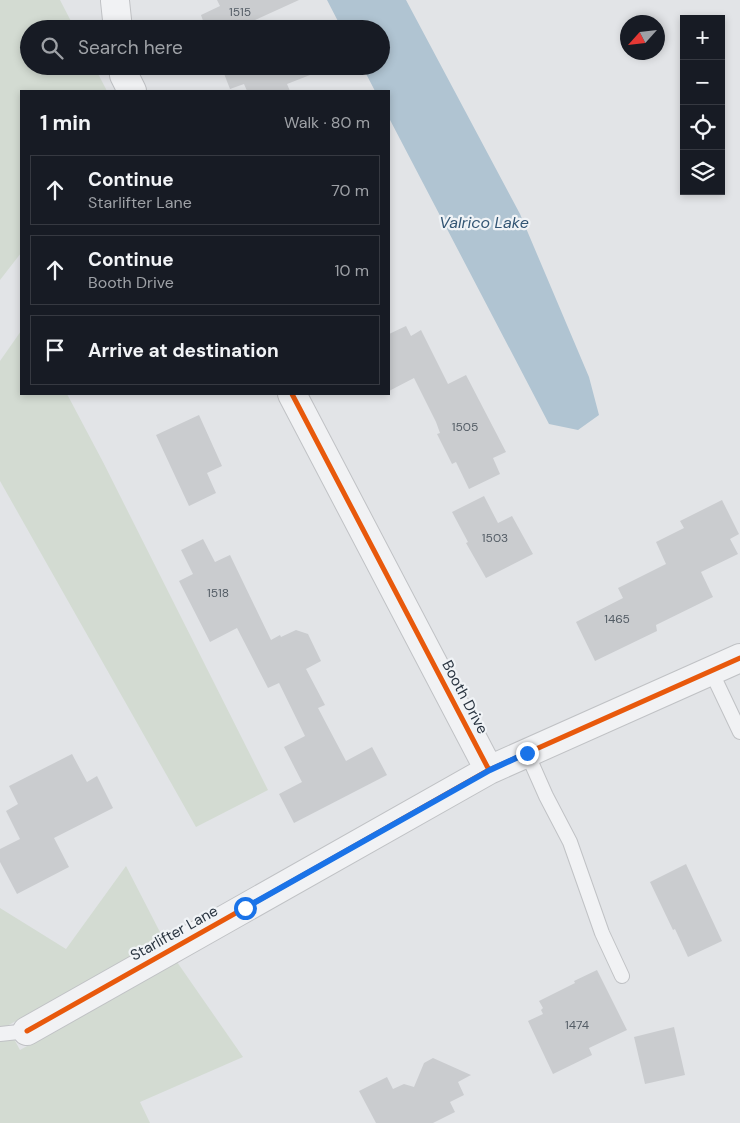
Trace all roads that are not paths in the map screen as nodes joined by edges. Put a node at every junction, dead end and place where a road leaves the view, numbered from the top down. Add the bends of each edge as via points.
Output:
1 (115, 1) edge
2 (117, 20) edge
3 (124, 75) edge
4 (132, 90) edge
5 (293, 395) edge
6 (740, 658) edge
7 (711, 671) junction
8 (740, 732) edge
9 (527, 753) junction
10 (490, 770) junction
11 (622, 976) dead end
12 (27, 1031) joint
13 (0, 1034) edge

1 - 2 street
3 - 4 street
5 - 10 street, Booth Drive
6 - 7 street
7 - 8 lane
7 - 9 street
9 - 10 street
9 - 11 lane via 570,842 602,934
10 - 12 street, Starlifter Lane
12 - 13 lane

